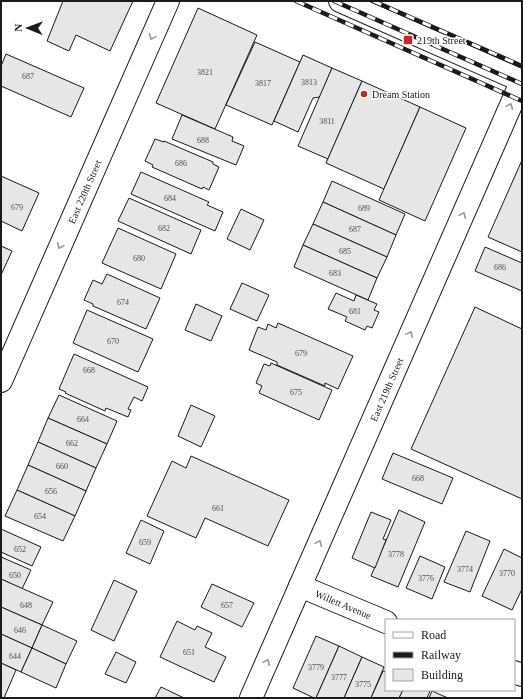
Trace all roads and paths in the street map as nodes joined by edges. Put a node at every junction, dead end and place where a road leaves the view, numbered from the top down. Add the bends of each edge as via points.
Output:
1 (168, 1) edge
2 (340, 1) edge
3 (522, 80) edge
4 (1, 381) edge
5 (300, 586) junction
6 (385, 622) edge
7 (251, 698) edge

1 -> 4 street, East 220th Street
2 - 3 street
5 -> 3 street, East 219th Street
5 - 6 street, Willett Avenue
7 -> 5 street, East 219th Street

